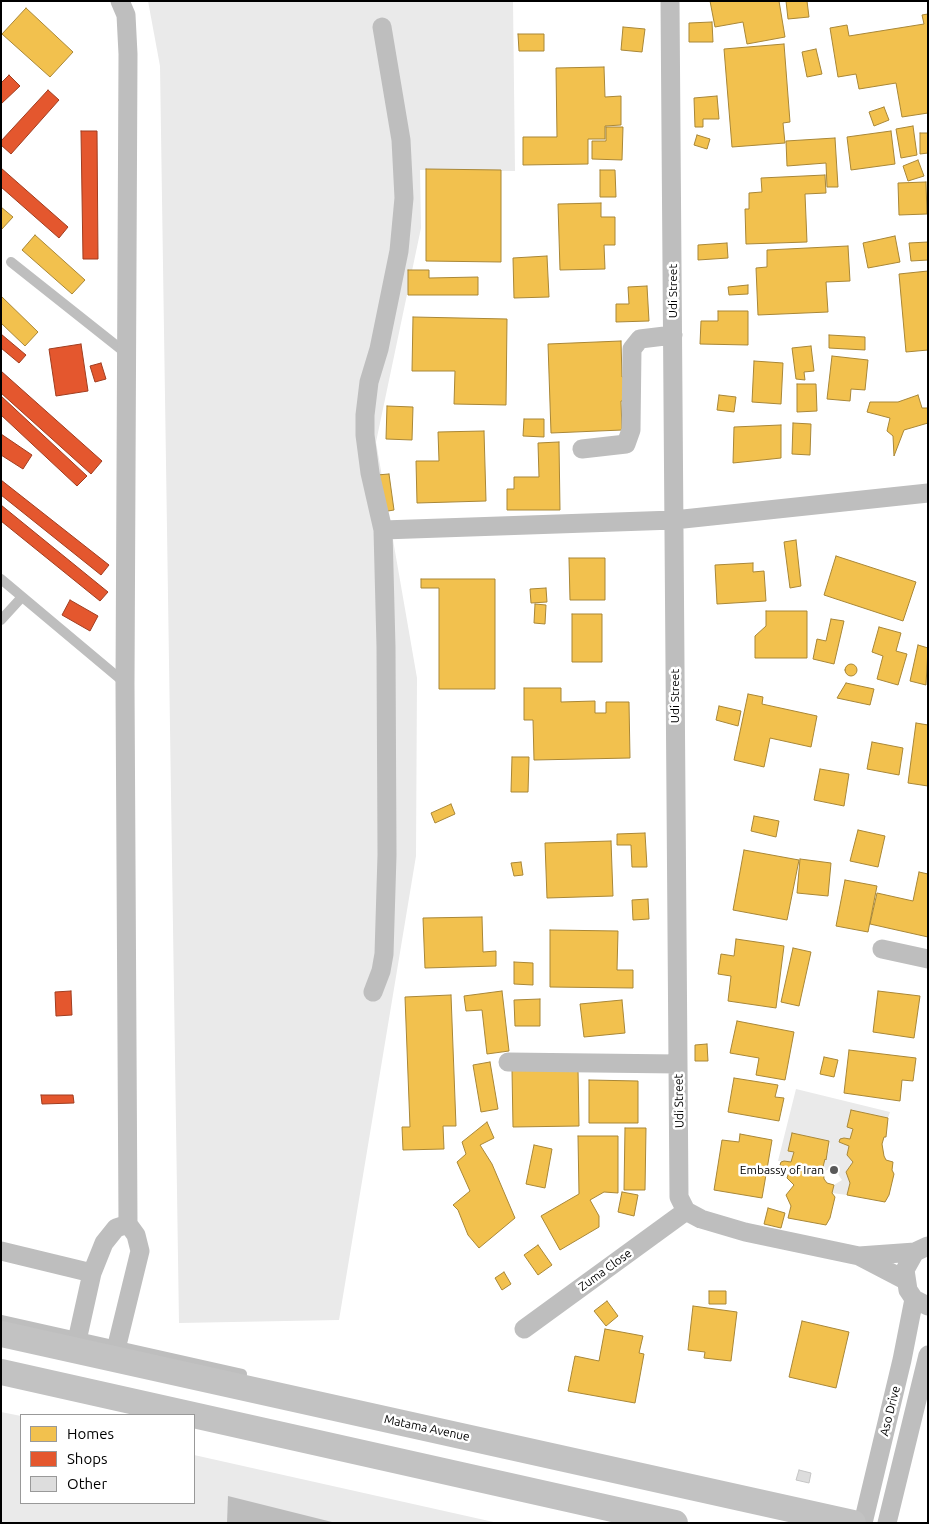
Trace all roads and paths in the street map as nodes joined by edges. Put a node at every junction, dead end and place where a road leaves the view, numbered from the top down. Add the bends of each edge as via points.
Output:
1 (120, 1) edge
2 (670, 1) edge
3 (382, 27) dead end
4 (12, 262) dead end
5 (673, 335) junction
6 (127, 354) junction
7 (582, 449) dead end
8 (928, 493) edge
9 (674, 520) junction
10 (383, 530) junction
11 (1, 579) edge
12 (22, 597) junction
13 (1, 620) edge
14 (125, 683) junction
15 (882, 949) dead end
16 (928, 959) edge
17 (373, 992) dead end
18 (508, 1062) dead end
19 (678, 1064) junction
20 (686, 1211) junction
21 (128, 1224) junction
22 (924, 1246) edge
23 (1, 1251) edge
24 (858, 1256) junction
25 (92, 1273) junction
26 (905, 1280) junction
27 (921, 1302) edge
28 (1, 1320) edge
29 (524, 1329) dead end
30 (1, 1334) edge
31 (78, 1336) junction
32 (117, 1345) junction
33 (928, 1355) edge
34 (1, 1372) edge
35 (253, 1377) dead end
36 (357, 1402) dead end
37 (189, 1414) edge
38 (195, 1415) edge
39 (779, 1506) junction
40 (676, 1523) edge
41 (854, 1523) edge
42 (863, 1523) edge
43 (887, 1523) edge

1 - 6 street via 126,15 128,54
2 - 5 street, Udi Street
3 - 10 street via 401,140 404,198 399,251 364,415 370,473
4 - 6 lane
5 - 7 street via 640,339 632,349 631,430 626,444
5 - 9 street, Udi Street
6 - 14 street
8 - 9 street
9 - 10 street
9 - 19 street, Udi Street
10 - 17 street via 387,855 384,954
11 - 12 lane
12 - 13 lane
12 - 14 lane
14 - 21 street
15 - 16 street
18 - 19 street
19 - 20 street, Udi Street via 679,1197
20 - 24 street via 701,1219 745,1232
20 - 29 street, Zuma Close
21 - 25 street via 116,1228 104,1243
21 - 32 street via 136,1235 140,1251
22 - 24 street
22 - 26 street via 905,1270
23 - 25 street
24 - 26 street
25 - 31 street
26 - 27 street
27 - 42 street, Aso Drive via 911,1323
28 - 31 lane
30 - 39 main road, Matama Avenue
31 - 32 lane
32 - 35 lane
33 - 43 street, Aso Drive
34 - 37 main road
36 - 39 lane via 767,1495
38 - 40 main road
39 - 41 main road, Matama Avenue

